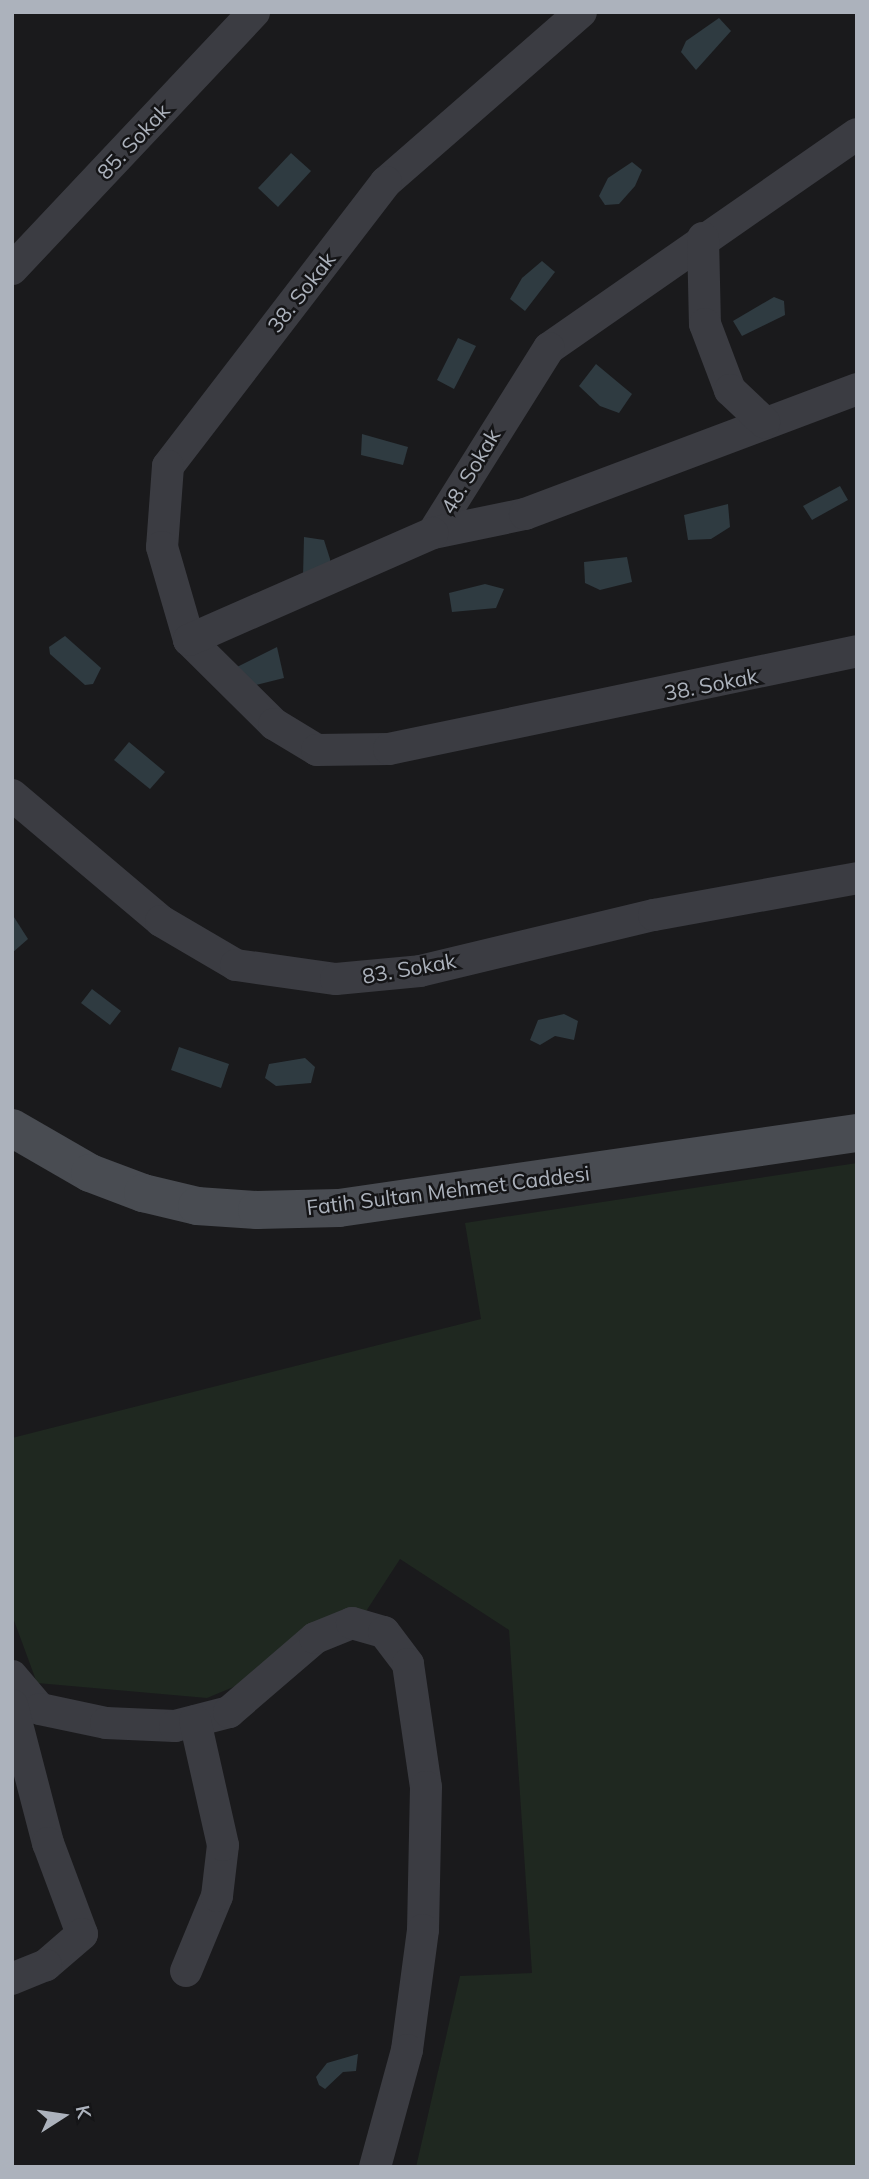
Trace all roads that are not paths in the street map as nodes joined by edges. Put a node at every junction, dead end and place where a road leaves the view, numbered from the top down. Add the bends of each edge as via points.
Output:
1 (254, 12) edge
2 (581, 12) edge
3 (857, 134) edge
4 (703, 238) junction
5 (12, 270) edge
6 (857, 389) edge
7 (764, 422) junction
8 (433, 533) junction
9 (189, 640) junction
10 (857, 651) edge
11 (12, 795) edge
12 (857, 878) edge
13 (12, 1128) edge
14 (857, 1133) edge
15 (12, 1676) edge
16 (12, 1705) edge
17 (195, 1721) junction
18 (186, 1970) dead end
19 (12, 1979) edge
20 (375, 2167) edge

1 - 5 street, 85. Sokak
2 - 9 street, 38. Sokak via 386,182 167,466 162,547
3 - 4 street, 48. Sokak
4 - 7 street via 705,324 730,390
4 - 8 street, 48. Sokak via 549,348
6 - 7 street, 48. Sokak
7 - 8 street, 48. Sokak via 525,514
8 - 9 street
9 - 10 street, 38. Sokak via 274,724 317,750 389,749
11 - 12 street, 83. Sokak via 160,921 236,965 336,979 420,971 654,915
13 - 14 main road, Fatih Sultan Mehmet Caddesi via 90,1173 143,1193 197,1206 257,1210 339,1208
15 - 17 street via 40,1709 106,1723
16 - 19 street via 48,1843 82,1934 46,1965
17 - 18 street via 223,1845 217,1896
17 - 20 street via 229,1712 315,1638 352,1623 384,1632 408,1664 426,1787 424,1930 407,2050

